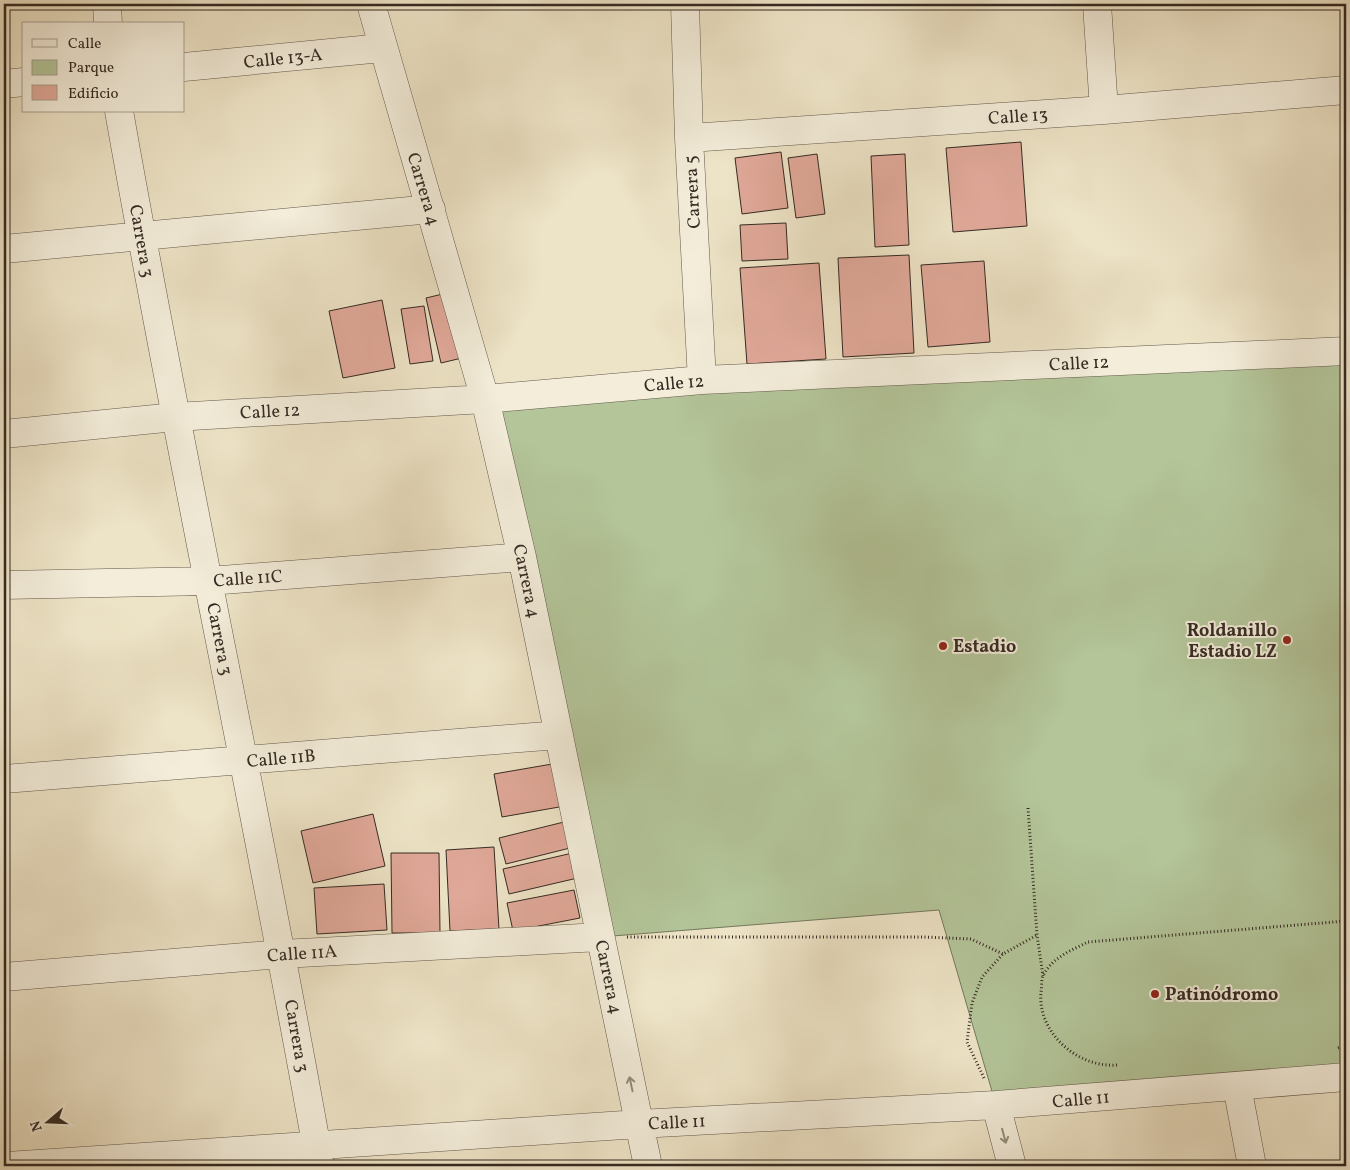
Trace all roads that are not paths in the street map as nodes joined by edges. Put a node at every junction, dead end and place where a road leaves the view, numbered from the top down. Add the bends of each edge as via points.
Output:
1 (107, 4) edge
2 (371, 4) edge
3 (685, 4) edge
4 (1097, 4) edge
5 (108, 22) edge
6 (382, 48) junction
7 (185, 67) edge
8 (22, 82) edge
9 (4, 84) edge
10 (1346, 90) edge
11 (1104, 110) junction
12 (119, 112) edge
13 (689, 138) junction
14 (431, 209) junction
15 (141, 236) junction
16 (4, 249) edge
17 (1346, 351) edge
18 (702, 380) junction
19 (485, 400) junction
20 (175, 417) junction
21 (4, 434) edge
22 (522, 557) junction
23 (209, 582) junction
24 (4, 586) edge
25 (559, 735) junction
26 (244, 761) junction
27 (4, 779) edge
28 (600, 936) junction
29 (282, 954) junction
30 (4, 977) edge
31 (1346, 1077) edge
32 (1238, 1086) junction
33 (996, 1106) junction
34 (639, 1124) junction
35 (318, 1156) edge
36 (7, 1166) edge
37 (648, 1166) edge
38 (1012, 1166) edge
39 (1252, 1166) edge

1 - 5 street
2 - 6 street, Carrera 4
3 - 13 street, Carrera 5
4 - 11 street
6 - 7 street, Calle 13-A
6 - 14 street, Carrera 4
8 - 9 street
10 - 11 street, Calle 13
11 - 13 street, Calle 13
12 - 15 street, Carrera 3
13 - 18 street, Carrera 5
14 - 15 street
14 - 19 street, Carrera 4
15 - 16 street
15 - 20 street, Carrera 3
17 - 18 street, Calle 12
18 - 19 street, Calle 12
19 - 20 street, Calle 12
19 - 22 street, Carrera 4
20 - 21 street, Calle 12
20 - 23 street, Carrera 3
22 - 23 street, Calle 11C
22 - 25 street, Carrera 4
23 - 24 street, Calle 11C
23 - 26 street, Carrera 3
25 - 26 street, Calle 11B
25 - 28 street, Carrera 4
26 - 27 street, Calle 11B
26 - 29 street, Carrera 3
28 - 29 street, Calle 11A
34 -> 28 street, Carrera 4
29 - 30 street, Calle 11A
29 - 35 street, Carrera 3
31 - 32 street, Calle 11
32 - 33 street, Calle 11
32 - 39 street
33 - 34 street, Calle 11
33 -> 38 street
34 - 35 street, Calle 11
34 - 37 street, Carrera 4
35 - 36 street, Calle 11

